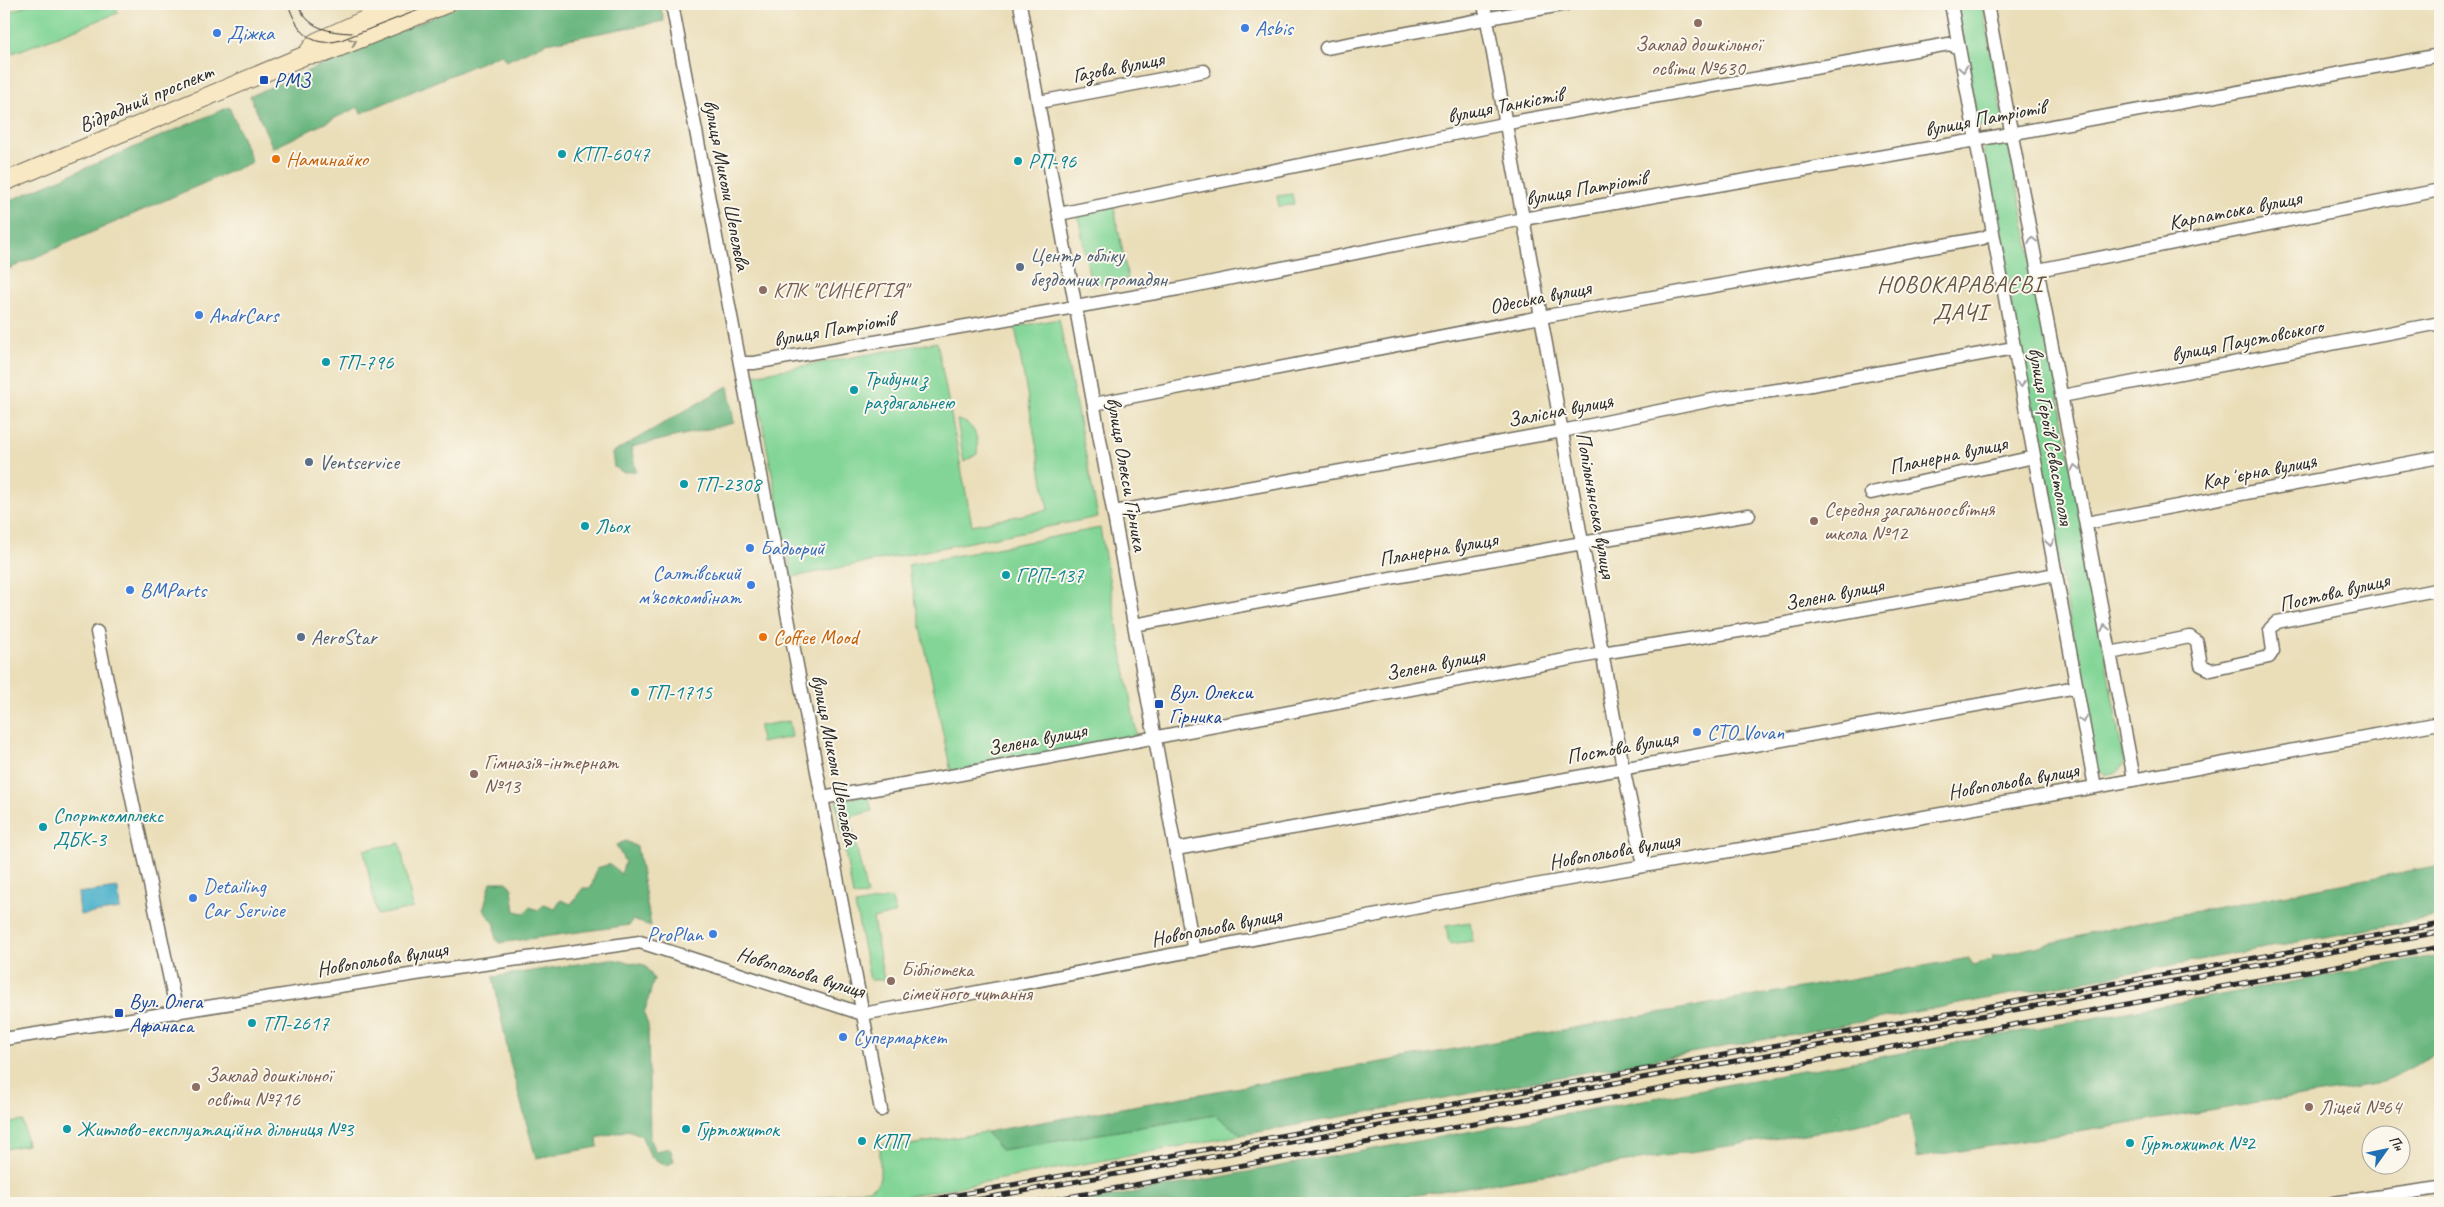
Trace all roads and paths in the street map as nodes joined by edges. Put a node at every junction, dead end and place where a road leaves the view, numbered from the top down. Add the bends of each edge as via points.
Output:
1 (400, 4) edge
2 (446, 4) edge
3 (672, 4) edge
4 (1020, 4) edge
5 (1484, 4) edge
6 (1566, 4) edge
7 (1950, 4) edge
8 (1987, 4) edge
9 (1487, 18) junction
10 (1326, 48) dead end
11 (1959, 48) junction
12 (306, 54) junction
13 (2440, 55) edge
14 (1204, 71) dead end
15 (1038, 102) junction
16 (1508, 123) junction
17 (2012, 133) junction
18 (1976, 140) junction
19 (4, 182) edge
20 (2440, 190) edge
21 (1059, 214) junction
22 (1523, 219) junction
23 (1993, 233) junction
24 (2038, 270) junction
25 (1076, 308) junction
26 (1541, 317) junction
27 (2440, 324) edge
28 (2014, 348) junction
29 (740, 363) junction
30 (2062, 396) junction
31 (1094, 404) junction
32 (1562, 431) junction
33 (2034, 457) junction
34 (2440, 457) edge
35 (1871, 493) dead end
36 (1114, 512) junction
37 (1749, 515) dead end
38 (2086, 523) junction
39 (1582, 543) junction
40 (2056, 574) junction
41 (2440, 589) edge
42 (1134, 625) junction
43 (96, 632) dead end
44 (1602, 653) junction
45 (2110, 653) junction
46 (2076, 687) junction
47 (2440, 723) edge
48 (1155, 737) junction
49 (1623, 767) junction
50 (2134, 779) junction
51 (2095, 787) junction
52 (822, 798) junction
53 (1176, 849) junction
54 (1644, 865) junction
55 (1194, 951) junction
56 (177, 1012) junction
57 (863, 1014) junction
58 (4, 1039) edge
59 (881, 1110) dead end
60 (2440, 1188) edge
61 (2390, 1199) edge
62 (2333, 1203) edge

1 - 12 main road, Відрадний проспект via 316,42
12 -> 2 main road, Відрадний проспект via 325,53
3 - 29 street, вулиця Миколи Шепелєва
4 - 15 street, вулиця Олекси Гірника
5 - 9 street, Попільнянська вулиця
6 - 9 street
7 - 11 street, вулиця Героїв Севастополя
8 - 17 street, вулиця Героїв Севастополя
9 - 10 street
9 - 16 street, Попільнянська вулиця
11 - 16 street, вулиця Танкістів via 1949,44
11 -> 18 street, вулиця Героїв Севастополя
12 - 19 main road, Відрадний проспект
13 - 17 street, вулиця Патріотів
14 - 15 street, Газова вулиця
15 - 21 street, вулиця Олекси Гірника
16 - 21 street, вулиця Танкістів
16 - 22 street, Попільнянська вулиця
17 - 18 street, вулиця Патріотів
24 -> 17 street, вулиця Героїв Севастополя
18 - 22 street, вулиця Патріотів
18 - 23 street, вулиця Героїв Севастополя
20 - 24 street, Карпатська вулиця
21 - 25 street, вулиця Олекси Гірника
22 - 25 street, вулиця Патріотів
22 - 26 street, Попільнянська вулиця
23 - 26 street, Одеська вулиця via 1983,238
23 - 28 street, вулиця Героїв Севастополя
24 - 30 street, вулиця Героїв Севастополя
25 - 29 street, вулиця Патріотів
25 - 31 street, вулиця Олекси Гірника
26 - 31 street, Одеська вулиця
26 - 32 street, Попільнянська вулиця
27 - 30 street, вулиця Паустовського
28 - 32 street, Залісна вулиця via 1800,387 1726,397
28 -> 33 street, вулиця Героїв Севастополя
29 - 52 street, вулиця Миколи Шепелєва
38 -> 30 street, вулиця Героїв Севастополя
31 - 36 street, вулиця Олекси Гірника
32 - 36 street, Залісна вулиця
32 - 39 street, Попільнянська вулиця
33 - 35 street, Планерна вулиця
33 -> 40 street, вулиця Героїв Севастополя
34 - 38 street, Карʼєрна вулиця
36 - 42 street, вулиця Олекси Гірника
37 - 39 street, Планерна вулиця
45 -> 38 street, вулиця Героїв Севастополя
39 - 42 street, Планерна вулиця
39 - 44 street, Попільнянська вулиця
40 - 44 street, Зелена вулиця via 1779,625
40 - 46 street, вулиця Героїв Севастополя
41 - 45 street, Постова вулиця via 2277,622 2270,629 2273,651 2269,658 2211,670 2201,665 2197,642 2190,637
42 - 48 street, вулиця Олекси Гірника
43 - 56 street
44 - 48 street, Зелена вулиця
44 - 49 street, Попільнянська вулиця
45 - 50 street, вулиця Героїв Севастополя
46 - 49 street, Постова вулиця
46 -> 51 street, вулиця Героїв Севастополя
47 - 50 street, Новопольова вулиця
48 - 52 street, Зелена вулиця
48 - 53 street, вулиця Олекси Гірника
49 - 53 street, Постова вулиця
49 - 54 street, Попільнянська вулиця
50 - 51 street, Новопольова вулиця
51 - 54 street, Новопольова вулиця
52 - 57 street, вулиця Миколи Шепелєва
53 - 55 street, вулиця Олекси Гірника
54 - 55 street, Новопольова вулиця
55 - 57 street, Новопольова вулиця
56 - 57 street, Новопольова вулиця via 640,942
56 - 58 street, Новопольова вулиця
57 - 59 street, вулиця Миколи Шепелєва
60 - 61 street
61 - 62 street

